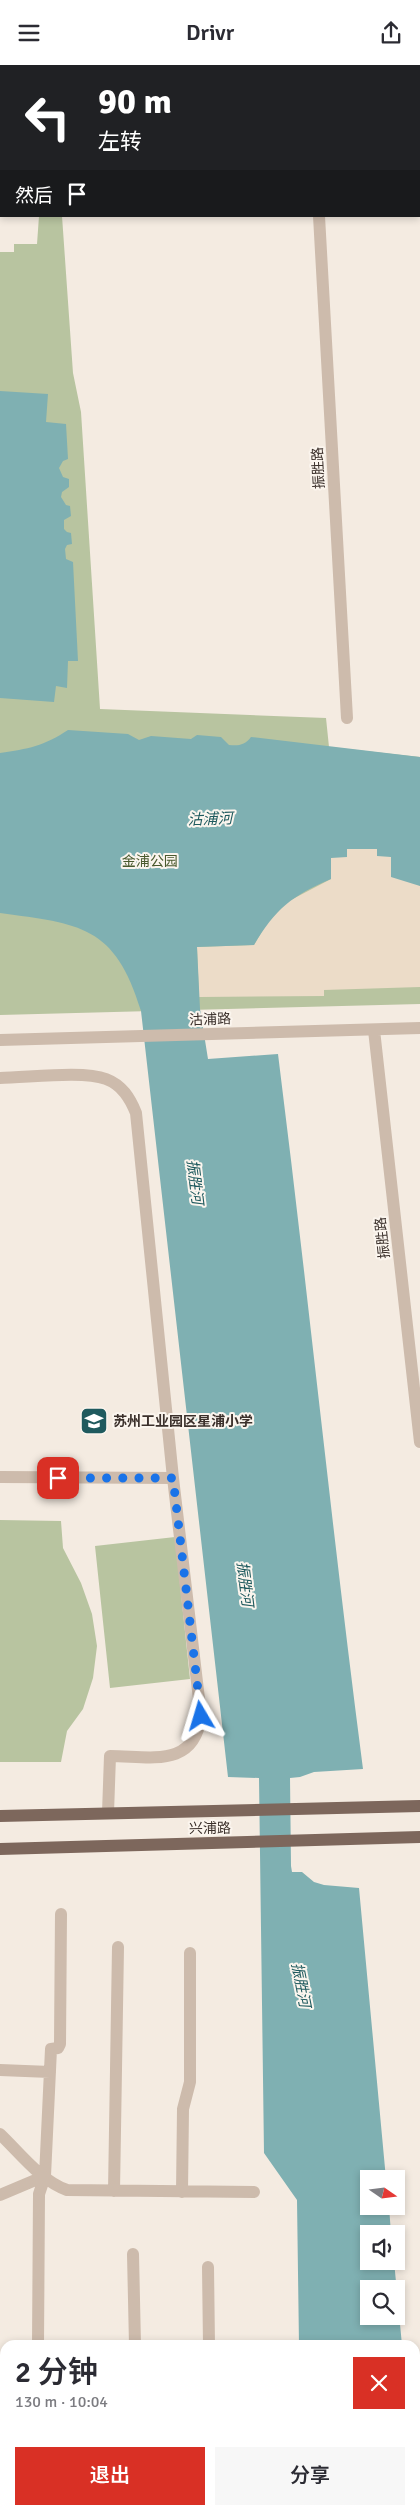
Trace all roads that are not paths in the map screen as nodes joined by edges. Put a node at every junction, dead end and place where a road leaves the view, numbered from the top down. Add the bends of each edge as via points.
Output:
1 (319, 217) edge
2 (347, 717) dead end
3 (420, 1028) edge
4 (374, 1030) junction
5 (0, 1040) edge
6 (0, 1078) edge
7 (420, 1442) edge
8 (0, 1477) edge
9 (173, 1478) junction
10 (420, 1806) edge
11 (108, 1813) junction
12 (0, 1816) edge
13 (420, 1837) edge
14 (0, 1849) edge
15 (62, 1914) dead end
16 (118, 1947) dead end
17 (190, 1953) dead end
18 (0, 2070) edge
19 (50, 2072) junction
20 (0, 2134) edge
21 (44, 2176) junction
22 (114, 2191) junction
23 (182, 2192) junction
24 (254, 2192) dead end
25 (0, 2195) edge
26 (133, 2254) dead end
27 (208, 2267) dead end
28 (38, 2340) edge
29 (135, 2340) edge
30 (209, 2340) edge

1 - 2 street, 振胜路
3 - 4 street, 沽浦路
4 - 5 street, 沽浦路
4 - 7 street, 振胜路
6 - 9 street via 89,1076 106,1079 130,1097 136,1113
8 - 9 street
9 - 11 street via 201,1716 199,1733 189,1747 177,1754 110,1756
10 - 11 main road, 兴浦路
11 - 12 main road, 兴浦路
13 - 14 main road, 兴浦路
15 - 19 street via 60,2044 58,2048 51,2049
16 - 22 street
17 - 23 street via 190,2083 183,2109
18 - 19 street
19 - 21 street
20 - 21 street
21 - 22 street via 67,2190
21 - 25 street
21 - 28 street via 39,2194
22 - 23 street
23 - 24 street
26 - 29 street
27 - 30 street

